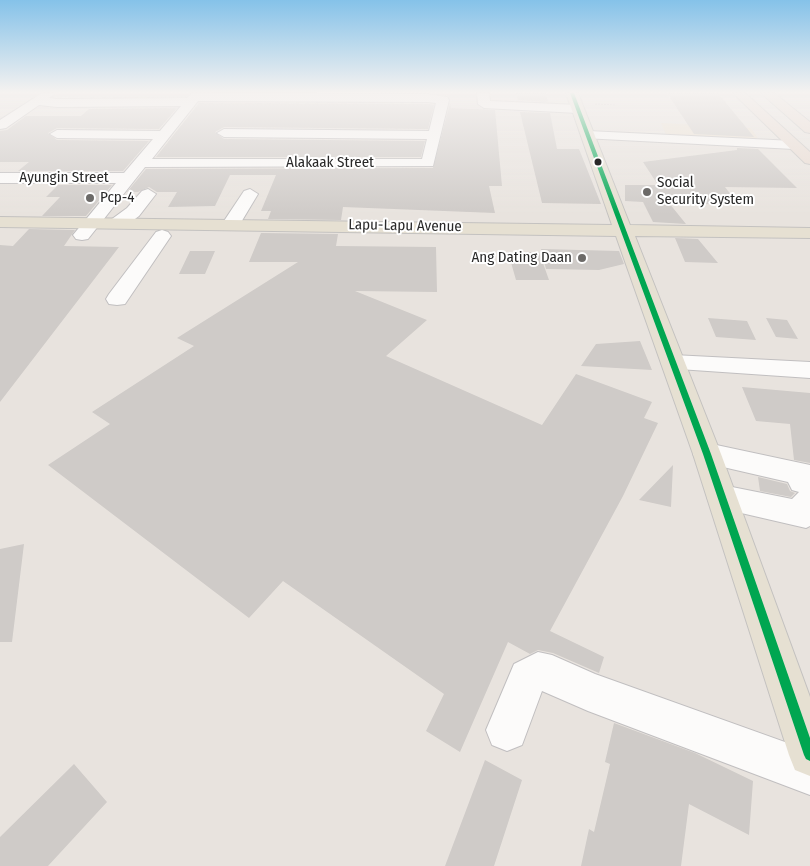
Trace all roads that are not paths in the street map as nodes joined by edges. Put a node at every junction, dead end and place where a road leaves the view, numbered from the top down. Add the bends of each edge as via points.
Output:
1 (251, 133) edge
2 (299, 133) edge
3 (327, 133) edge
4 (782, 133) edge
5 (57, 134) dead end
6 (164, 135) joint
7 (435, 135) joint
8 (588, 135) joint
9 (794, 145) junction
10 (810, 160) edge
11 (235, 162) junction
12 (142, 163) junction
13 (290, 163) junction
14 (0, 178) edge
15 (129, 178) junction
16 (148, 194) dead end
17 (250, 194) dead end
18 (0, 222) edge
19 (118, 223) junction
20 (231, 224) junction
21 (87, 229) junction
22 (810, 233) edge
23 (626, 234) junction
24 (0, 235) edge
25 (162, 236) junction
26 (810, 242) edge
27 (117, 299) dead end
28 (673, 362) junction
29 (810, 370) edge
30 (707, 454) junction
31 (722, 497) junction
32 (508, 730) dead end
33 (810, 755) edge
34 (810, 773) edge

1 - 11 street
2 - 13 street
3 - 7 street
4 - 9 highway
5 - 6 street
6 - 12 street
7 - 13 street, Alakaak Street via 428,163
8 - 9 street
8 - 23 main road
9 - 10 highway
11 - 12 street, Alakaak Street
11 - 13 street, Alakaak Street
12 - 15 street
14 - 15 street, Ayungin Street
15 - 21 street
16 - 19 street via 133,212
17 - 20 street
18 - 21 main road, Lapu-Lapu Avenue
19 - 20 main road, Lapu-Lapu Avenue
19 - 21 main road, Lapu-Lapu Avenue
20 - 23 main road, Lapu-Lapu Avenue
21 - 24 main road, Lapu-Lapu Avenue
21 - 25 main road, Lapu-Lapu Avenue
22 - 23 main road, Lapu-Lapu Avenue
23 - 25 main road, Lapu-Lapu Avenue
23 - 26 main road, Lapu-Lapu Avenue
23 - 28 main road
25 - 27 street
28 - 29 street
28 - 30 main road
30 - 31 main road
30 - 31 street via 800,473 808,513
31 - 33 main road
32 - 34 street via 528,678 538,671

